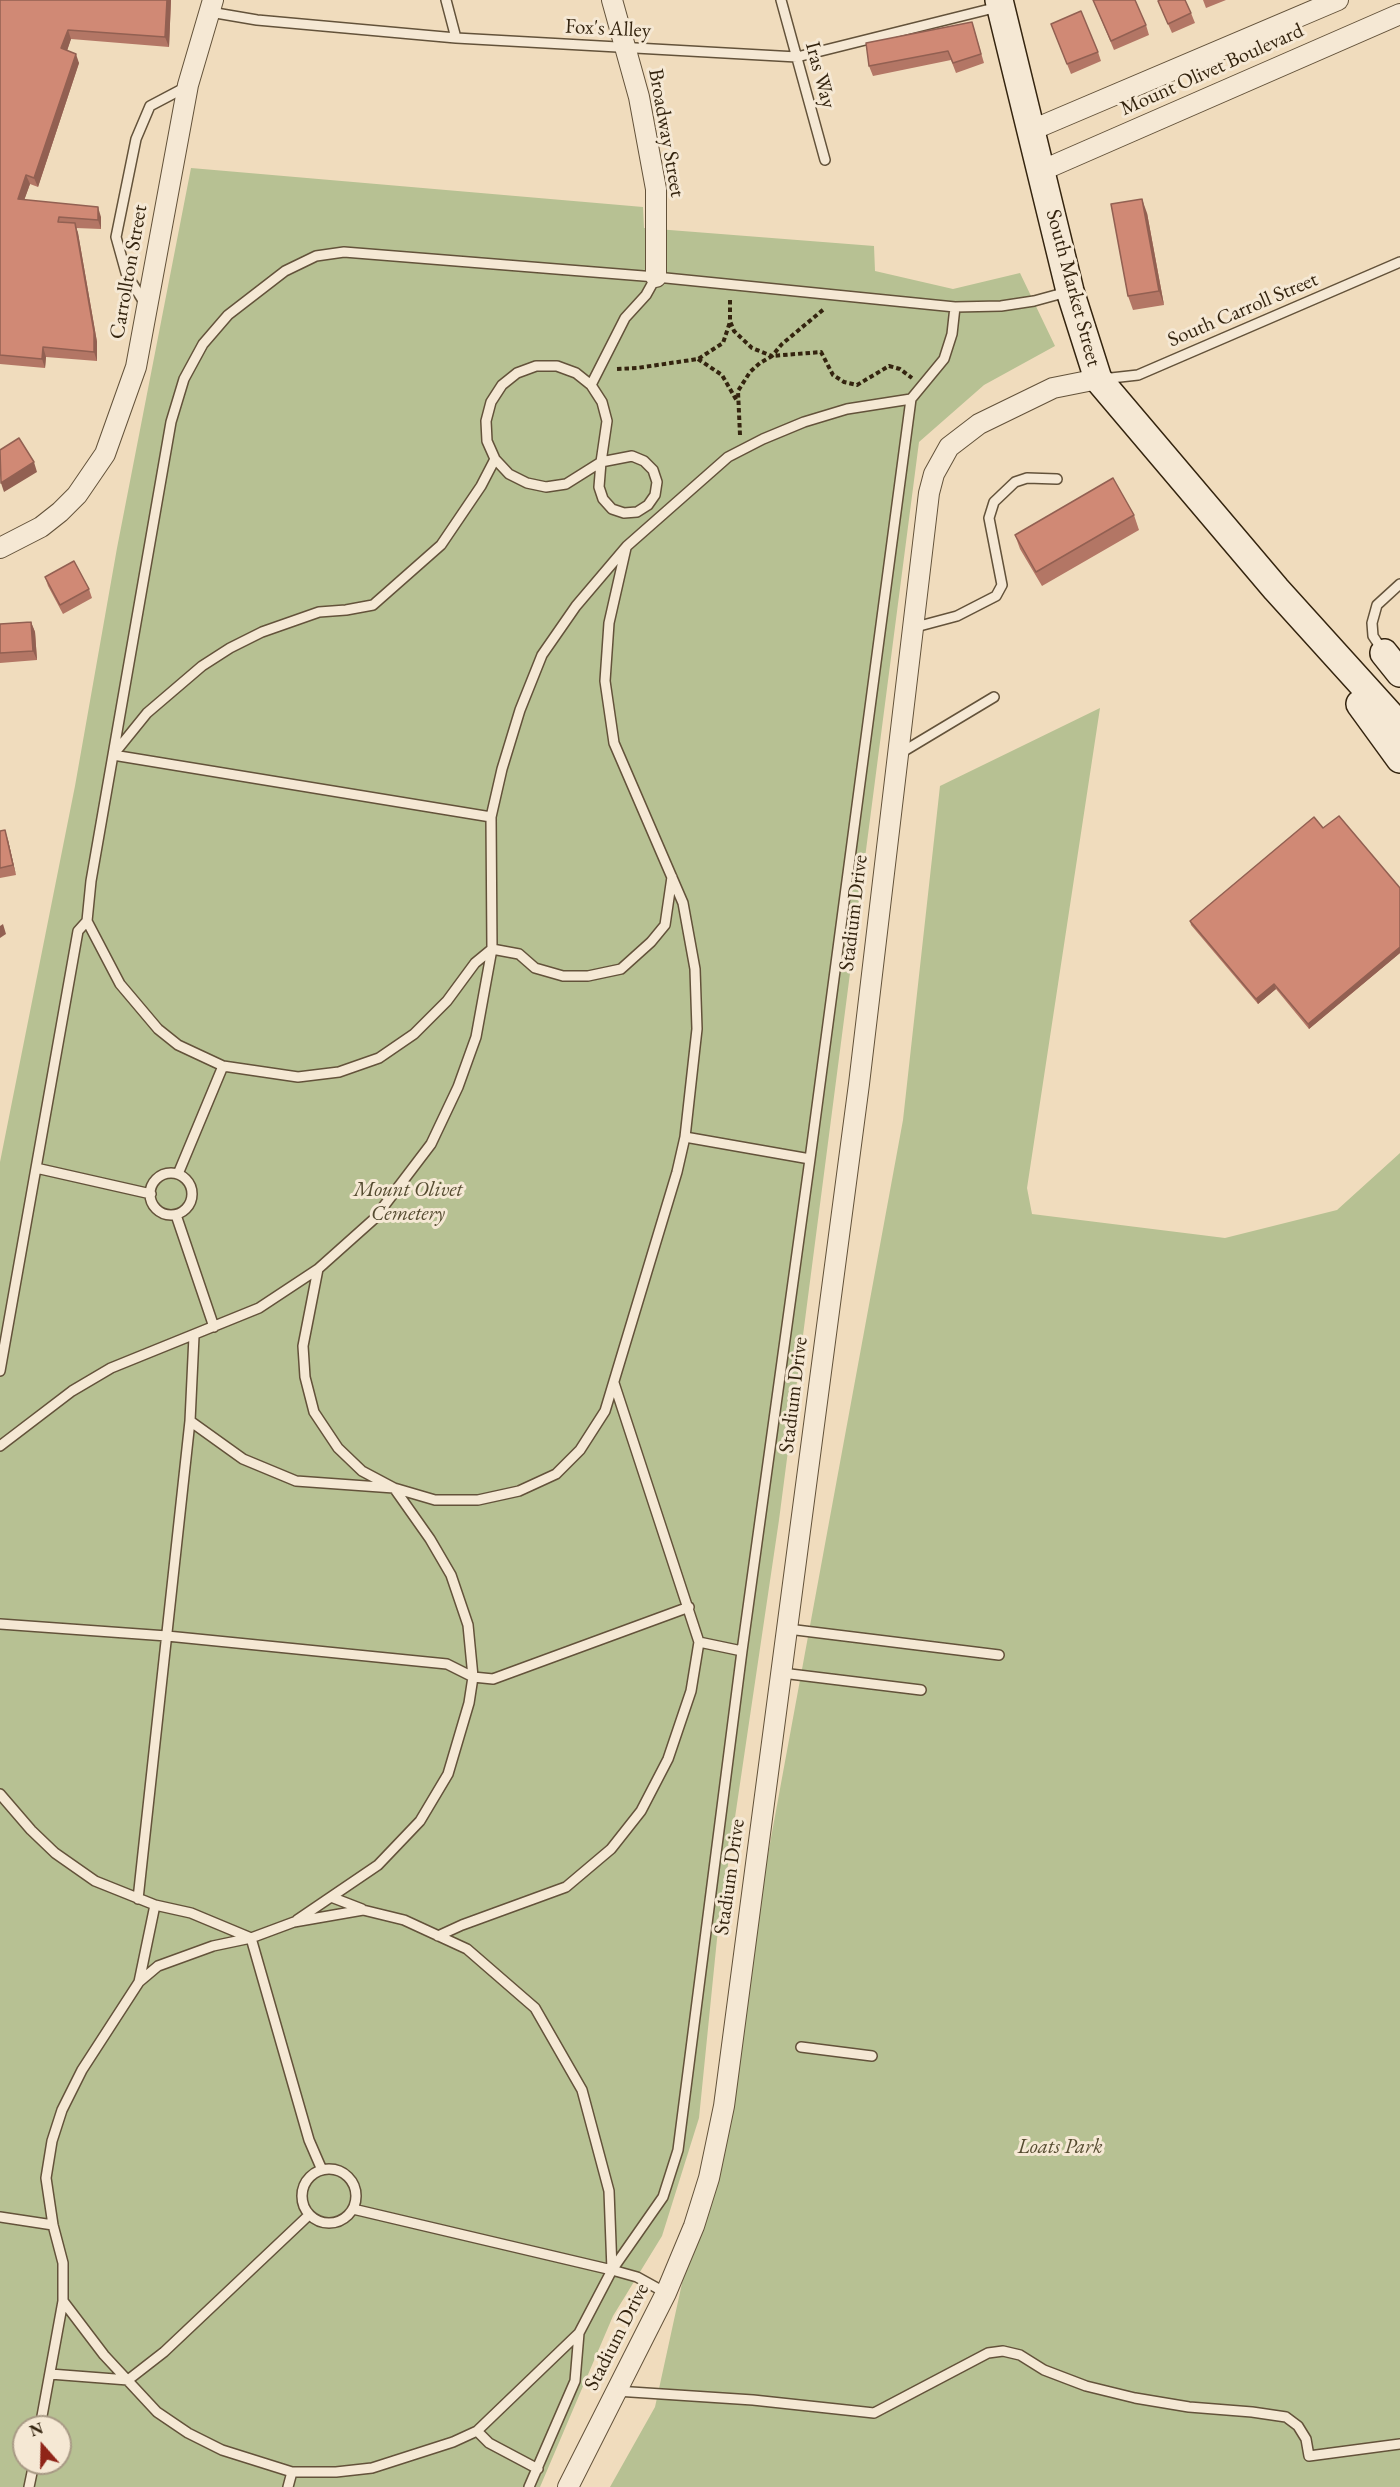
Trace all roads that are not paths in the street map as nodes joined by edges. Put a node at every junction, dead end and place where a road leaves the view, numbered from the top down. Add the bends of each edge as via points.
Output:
1 (446, 0) edge
2 (612, 0) edge
3 (781, 0) edge
4 (1338, 0) edge
5 (1000, 3) edge
6 (212, 6) edge
7 (1400, 14) edge
8 (456, 38) junction
9 (624, 48) junction
10 (796, 57) junction
11 (188, 85) junction
12 (1032, 130) junction
13 (825, 159) dead end
14 (1043, 170) junction
15 (1400, 262) edge
16 (656, 278) junction
17 (1070, 291) junction
18 (147, 307) junction
19 (955, 307) junction
20 (1098, 379) junction
21 (591, 385) junction
22 (911, 399) junction
23 (495, 459) junction
24 (601, 462) junction
25 (1057, 479) dead end
26 (648, 505) junction
27 (654, 522) junction
28 (627, 546) junction
29 (0, 548) edge
30 (1400, 584) edge
31 (1276, 589) junction
32 (912, 628) junction
33 (1392, 663) edge
34 (994, 697) dead end
35 (1400, 726) edge
36 (113, 755) junction
37 (897, 755) junction
38 (1400, 759) edge
39 (491, 818) junction
40 (673, 875) junction
41 (87, 921) junction
42 (492, 949) junction
43 (223, 1066) junction
44 (685, 1137) junction
45 (810, 1159) junction
46 (36, 1168) junction
47 (178, 1174) junction
48 (151, 1194) junction
49 (176, 1215) junction
50 (318, 1269) junction
51 (214, 1327) junction
52 (194, 1336) junction
53 (0, 1371) edge
54 (615, 1383) junction
55 (190, 1421) junction
56 (0, 1446) edge
57 (394, 1488) junction
58 (689, 1607) junction
59 (0, 1624) edge
60 (788, 1629) junction
61 (167, 1636) junction
62 (699, 1642) junction
63 (742, 1651) junction
64 (999, 1655) dead end
65 (782, 1673) junction
66 (473, 1677) junction
67 (921, 1690) dead end
68 (0, 1794) edge
69 (331, 1897) junction
70 (138, 1899) junction
71 (154, 1905) junction
72 (363, 1910) junction
73 (294, 1922) junction
74 (438, 1936) junction
75 (251, 1938) junction
76 (139, 1982) junction
77 (801, 2047) dead end
78 (873, 2055) dead end
79 (318, 2172) junction
80 (353, 2209) junction
81 (309, 2215) junction
82 (0, 2217) edge
83 (53, 2225) junction
84 (612, 2270) junction
85 (666, 2293) junction
86 (63, 2301) junction
87 (579, 2333) junction
88 (50, 2374) junction
89 (128, 2380) junction
90 (616, 2391) junction
91 (42, 2415) edge
92 (477, 2431) junction
93 (1400, 2444) edge
94 (538, 2469) junction
95 (292, 2472) junction
96 (288, 2487) edge
97 (529, 2487) edge
98 (568, 2487) edge

1 - 8 lane
2 - 9 street, Broadway Street
3 - 10 lane, Iras Way
4 - 12 street, Mount Olivet Boulevard
5 - 10 lane, Fox's Alley
5 - 12 main road, South Market Street
6 - 8 lane, Fox's Alley via 257,20
6 - 11 street, Carrollton Street
7 - 14 street, Mount Olivet Boulevard
8 - 9 lane, Fox's Alley
9 - 10 lane, Fox's Alley
9 - 16 street, Broadway Street via 639,97 656,189
10 - 13 lane, Iras Way
11 - 18 street, Carrollton Street
11 - 18 lane via 150,106 136,139 116,237 126,273
12 - 14 main road, South Market Street
14 - 17 main road, South Market Street
15 - 20 lane, South Carroll Street via 1138,375
16 - 19 lane
16 - 21 lane via 624,318
16 - 36 lane via 344,252 316,256 285,271 228,315 203,344 184,379 171,422
17 - 19 lane via 1001,306
17 - 20 main road, South Market Street
18 - 29 street, Carrollton Street via 136,366 105,454 77,495 41,527
19 - 22 lane via 944,359
20 - 31 main road, South Market Street
20 - 32 street, Stadium Drive via 1053,388 1009,408 949,447 929,493
21 - 23 lane via 576,373 557,366 536,366 517,373 490,402 487,441
21 - 24 lane via 602,402 607,421
22 - 27 lane via 847,409 763,439 728,458
22 - 45 lane
23 - 24 lane via 509,474 546,487 566,484
23 - 36 lane via 441,546 374,605 319,612 230,648 202,666 147,713
24 - 26 lane via 599,487 603,500 612,509 637,512
24 - 26 lane via 632,456 644,460 657,482
25 - 32 lane via 1027,478 1015,482 994,502 989,518 1002,585 996,596 957,616
26 - 27 lane
27 - 28 lane
28 - 39 lane via 576,606 542,655 520,710
28 - 40 lane via 609,623 605,681 614,743
30 - 33 lane via 1377,605 1372,623 1373,636
31 - 35 main road, South Market Street
31 - 38 main road, South Market Street
32 - 37 street, Stadium Drive
34 - 37 lane
36 - 39 lane
36 - 41 lane
37 - 60 street, Stadium Drive via 859,1084
39 - 42 lane
40 - 42 lane via 665,925 621,969 563,976 535,968 519,954
40 - 44 lane via 683,903 695,969 697,1029
41 - 43 lane via 120,984 158,1029 178,1045
41 - 46 lane via 78,931
42 - 43 lane via 475,963 447,1001 414,1034 380,1058 339,1072 298,1077
42 - 50 lane via 476,1037 432,1144 374,1219
43 - 47 lane
44 - 45 lane
44 - 54 lane
45 - 63 lane
46 - 48 lane
46 - 53 lane
47 - 48 lane via 157,1179
47 - 49 lane via 192,1190 191,1201
48 - 49 lane via 155,1209 165,1215
49 - 51 lane
50 - 51 lane via 259,1308
50 - 57 lane via 303,1346 305,1377 314,1412 338,1448 362,1471
51 - 52 lane
52 - 55 lane
52 - 56 lane via 111,1368 72,1391
54 - 57 lane via 605,1411 580,1450 556,1474 519,1491 478,1500 435,1500
54 - 58 lane
55 - 57 lane via 243,1460 296,1481
55 - 61 lane
57 - 66 lane via 451,1575 468,1625
58 - 62 lane
58 - 66 lane via 493,1679
59 - 61 lane
60 - 64 lane
60 - 65 street, Stadium Drive
61 - 66 lane via 447,1664
61 - 70 lane
62 - 63 lane
62 - 74 lane via 691,1691 668,1759 641,1811 611,1849 566,1887
63 - 84 lane via 678,2150 663,2197
65 - 67 lane
65 - 85 street, Stadium Drive via 724,2106 709,2178
66 - 69 lane via 448,1774 420,1821 378,1865
68 - 70 lane via 55,1853 95,1881
69 - 72 lane
69 - 73 lane
70 - 71 lane
71 - 75 lane via 190,1913
71 - 76 lane
72 - 73 lane
72 - 74 lane via 404,1920
73 - 75 lane
74 - 84 lane via 467,1949 536,2008 582,2090 609,2191
75 - 76 lane via 213,1946 158,1966
75 - 79 lane
76 - 83 lane via 82,2070 62,2110 46,2178
77 - 78 lane
79 - 80 lane via 332,2169 350,2180 355,2189
79 - 81 lane via 307,2180 302,2198
80 - 81 lane via 346,2217 327,2224
80 - 84 lane
81 - 89 lane via 164,2352
82 - 83 lane
83 - 86 lane via 63,2263
84 - 85 lane via 637,2277
84 - 87 lane
85 - 90 street, Stadium Drive
86 - 88 lane
86 - 89 lane
87 - 92 lane
87 - 94 lane via 575,2381
88 - 89 lane
88 - 91 lane
89 - 95 lane via 157,2412 188,2433 222,2450
90 - 93 lane via 874,2413 988,2353 1004,2351 1086,2386 1125,2396 1286,2417 1306,2439 1309,2456
90 - 98 street, Stadium Drive
92 - 94 lane via 489,2443
92 - 95 lane via 372,2468
94 - 97 lane
95 - 96 lane

